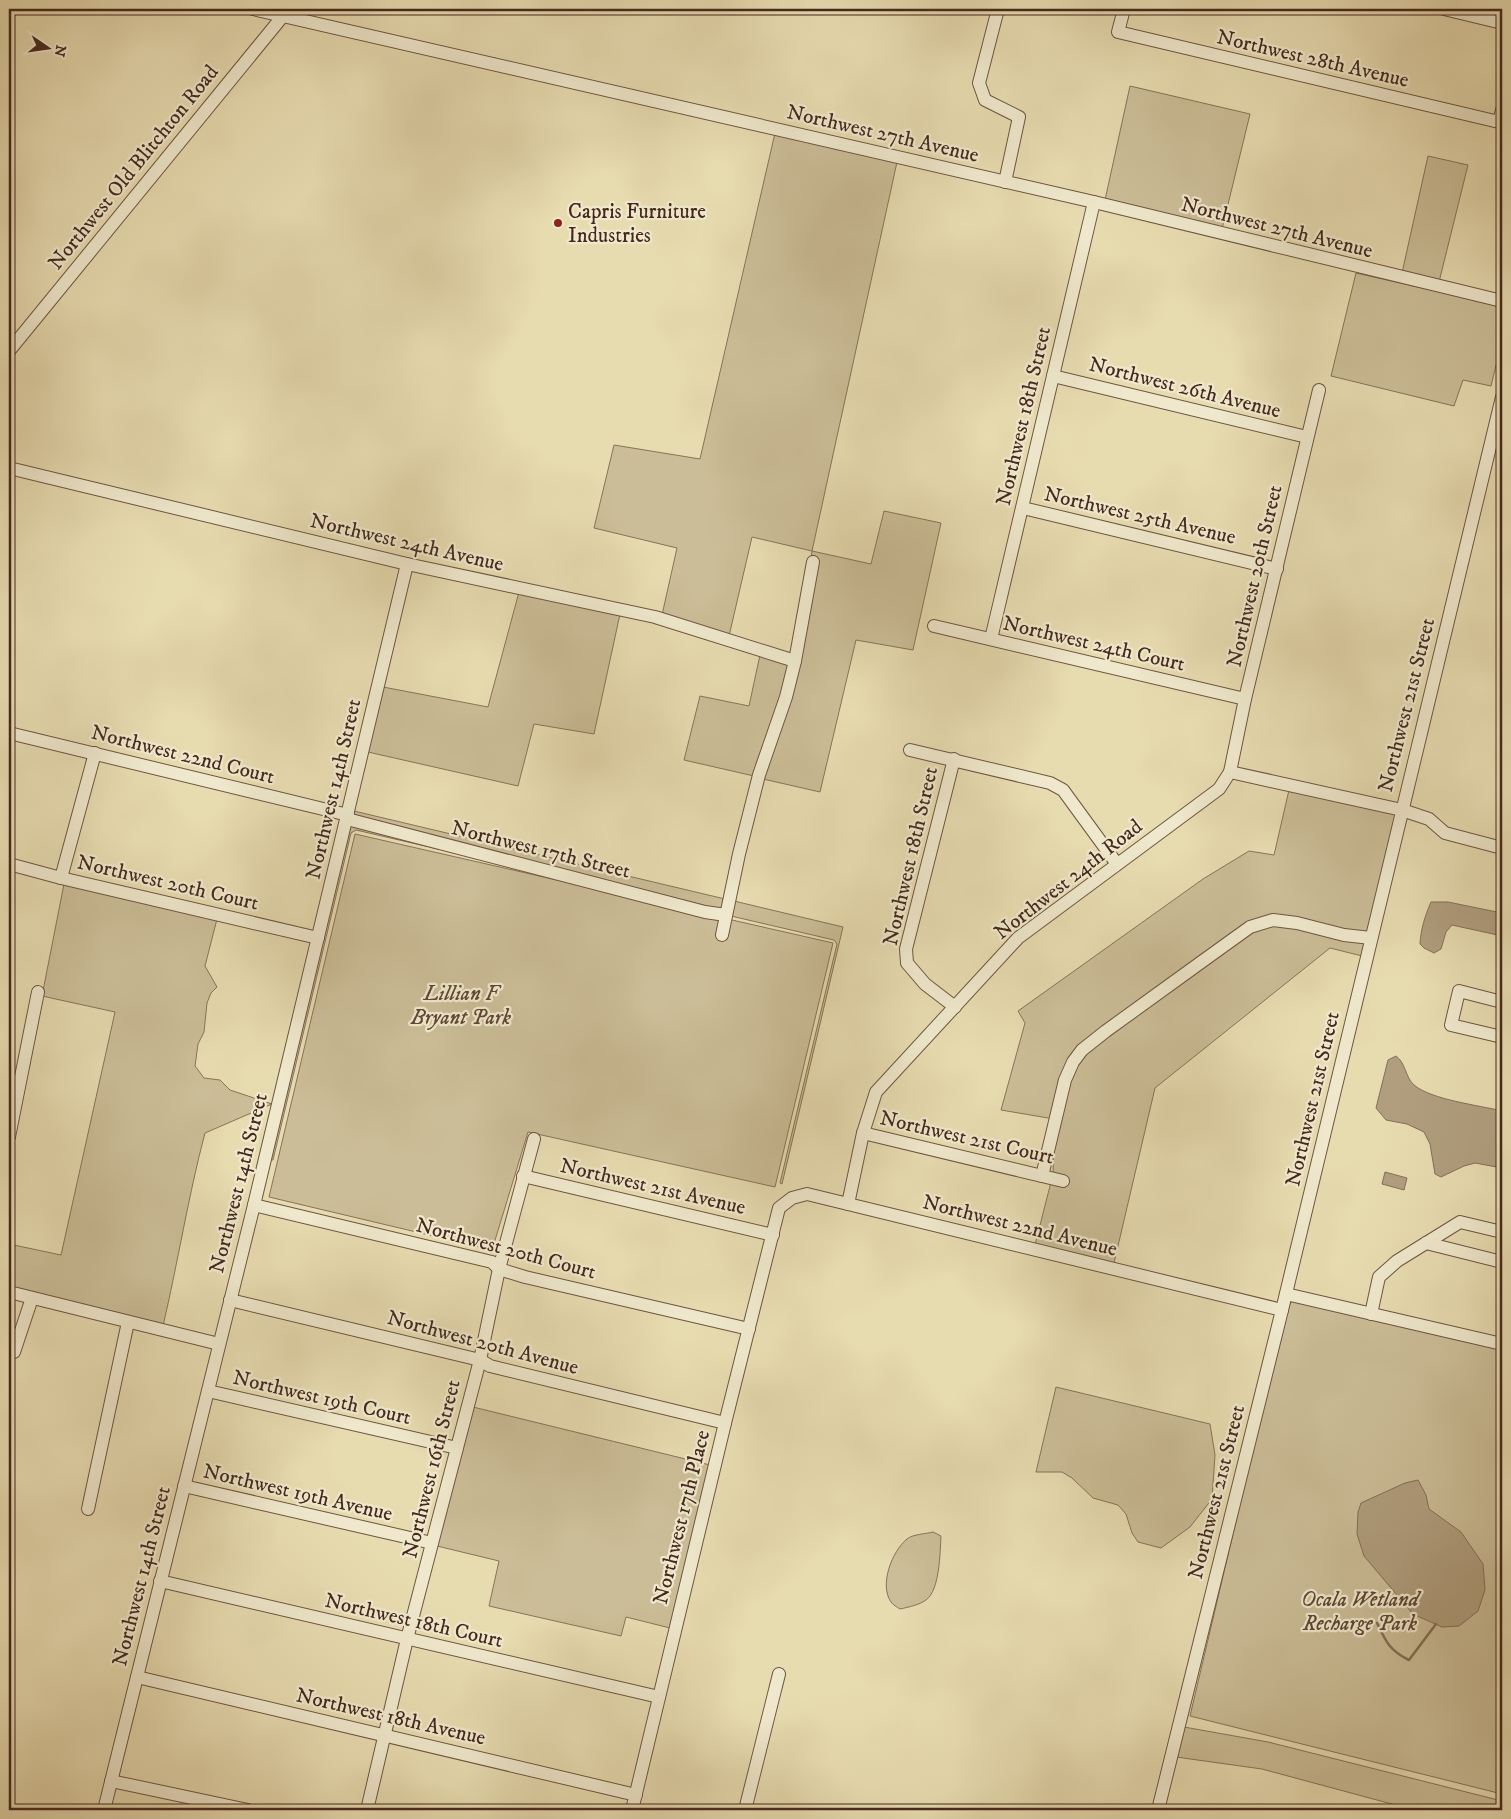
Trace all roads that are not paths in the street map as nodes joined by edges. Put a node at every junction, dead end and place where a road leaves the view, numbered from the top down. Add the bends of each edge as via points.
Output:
1 (253, 9) edge
2 (998, 9) edge
3 (1124, 9) edge
4 (1444, 9) edge
5 (286, 12) edge
6 (1502, 23) edge
7 (1501, 116) edge
8 (1005, 182) junction
9 (1094, 202) junction
10 (1502, 301) edge
11 (9, 351) edge
12 (1053, 376) junction
13 (1320, 390) dead end
14 (1502, 397) edge
15 (1307, 437) junction
16 (9, 468) edge
17 (1023, 508) junction
18 (813, 562) dead end
19 (407, 564) junction
20 (1277, 569) junction
21 (934, 626) dead end
22 (991, 638) junction
23 (795, 661) junction
24 (1245, 699) junction
25 (9, 733) edge
26 (910, 750) dead end
27 (95, 753) junction
28 (954, 759) junction
29 (1230, 772) junction
30 (1402, 810) junction
31 (347, 817) junction
32 (1502, 848) edge
33 (9, 864) edge
34 (1117, 864) junction
35 (60, 878) junction
36 (726, 915) junction
37 (722, 935) dead end
38 (318, 938) junction
39 (1371, 938) junction
40 (38, 992) dead end
41 (1502, 1002) edge
42 (955, 1007) junction
43 (1502, 1037) edge
44 (863, 1133) junction
45 (9, 1137) edge
46 (534, 1139) dead end
47 (523, 1176) junction
48 (1042, 1176) junction
49 (1063, 1181) dead end
50 (848, 1204) junction
51 (254, 1205) junction
52 (1502, 1232) edge
53 (773, 1235) junction
54 (1426, 1243) junction
55 (1502, 1262) edge
56 (499, 1269) junction
57 (9, 1292) edge
58 (1286, 1294) junction
59 (32, 1298) junction
60 (230, 1300) junction
61 (1282, 1310) junction
62 (1371, 1314) junction
63 (128, 1322) junction
64 (749, 1329) junction
65 (219, 1344) junction
66 (1502, 1344) edge
67 (14, 1352) dead end
68 (480, 1360) junction
69 (208, 1391) junction
70 (725, 1423) junction
71 (457, 1448) junction
72 (184, 1486) junction
73 (88, 1509) dead end
74 (432, 1543) junction
75 (160, 1581) junction
76 (407, 1639) junction
77 (779, 1674) dead end
78 (137, 1677) junction
79 (660, 1697) junction
80 (385, 1735) junction
81 (111, 1781) junction
82 (636, 1795) junction
83 (104, 1810) edge
84 (248, 1810) edge
85 (367, 1810) edge
86 (632, 1810) edge
87 (745, 1810) edge
88 (1158, 1810) edge

1 - 5 street, Northwest 27th Avenue
2 - 8 street via 979,83 985,100 1019,117
3 - 7 street, Northwest 28th Avenue via 1118,32
4 - 6 street
5 - 8 street, Northwest 27th Avenue
5 - 11 street, Northwest Old Blitchton Road
8 - 9 street, Northwest 27th Avenue
9 - 10 street, Northwest 27th Avenue
9 - 12 street, Northwest 18th Street
12 - 15 street, Northwest 26th Avenue
12 - 17 street, Northwest 18th Street
13 - 15 street, Northwest 20th Street
14 - 30 street, Northwest 21st Street
15 - 20 street, Northwest 20th Street
16 - 19 street, Northwest 24th Avenue
17 - 20 street, Northwest 25th Avenue
17 - 22 street, Northwest 18th Street
18 - 23 street
19 - 23 street, Northwest 24th Avenue via 655,617
19 - 31 street, Northwest 14th Street
20 - 24 street, Northwest 20th Street
21 - 22 street, Northwest 24th Court
22 - 24 street, Northwest 24th Court
23 - 36 street via 786,698 759,775
24 - 29 street, Northwest 20th Street
25 - 27 street, Northwest 22nd Court
26 - 28 street
27 - 31 street, Northwest 22nd Court
27 - 35 street
28 - 34 street via 1050,783 1063,790
28 - 42 street, Northwest 18th Street via 906,949 907,962 925,984
29 - 30 street
29 - 34 street, Northwest 24th Road via 1219,789
30 - 32 street via 1429,819 1445,834
30 - 39 street, Northwest 21st Street
31 - 36 street, Northwest 17th Street
31 - 38 street, Northwest 14th Street
33 - 35 street, Northwest 20th Court
34 - 42 street, Northwest 24th Road via 1018,938
35 - 38 street, Northwest 20th Court
36 - 37 street
38 - 51 street, Northwest 14th Street
39 - 48 street via 1273,920 1250,927 1200,963 1082,1050 1065,1080
39 - 58 street, Northwest 21st Street
40 - 45 street
41 - 43 street via 1459,991 1451,1025
42 - 44 street, Northwest 24th Road via 876,1092
44 - 48 street, Northwest 21st Court
44 - 50 street, Northwest 24th Road
46 - 47 street, Northwest 16th Street
47 - 53 street, Northwest 21st Avenue
47 - 56 street, Northwest 16th Street
48 - 49 street, Northwest 21st Court
50 - 53 street, Northwest 22nd Avenue via 808,1194 792,1198 779,1208
50 - 61 street, Northwest 22nd Avenue
51 - 56 street, Northwest 20th Court via 492,1262
51 - 60 street, Northwest 14th Street
52 - 54 street via 1460,1222
53 - 64 street, Northwest 17th Place
54 - 55 street
54 - 62 street via 1379,1277
56 - 64 street, Northwest 20th Court
56 - 68 street, Northwest 16th Street
57 - 59 street
58 - 61 street, Northwest 21st Street
58 - 62 street
59 - 63 street
59 - 67 street
60 - 65 street, Northwest 14th Street
60 - 68 street, Northwest 20th Avenue
61 - 88 street, Northwest 21st Street
62 - 66 street
63 - 65 street
63 - 73 street
64 - 70 street, Northwest 17th Place
65 - 69 street, Northwest 14th Street
68 - 70 street, Northwest 20th Avenue via 490,1366
68 - 71 street, Northwest 16th Street
69 - 71 street, Northwest 19th Court
69 - 72 street, Northwest 14th Street
70 - 79 street, Northwest 17th Place
71 - 74 street, Northwest 16th Street
72 - 74 street, Northwest 19th Avenue
72 - 75 street, Northwest 14th Street
74 - 76 street, Northwest 16th Street
75 - 76 street, Northwest 18th Court
75 - 78 street, Northwest 14th Street
76 - 79 street, Northwest 18th Court
76 - 80 street, Northwest 16th Street
77 - 87 street
78 - 80 street, Northwest 18th Avenue
78 - 81 street, Northwest 14th Street
79 - 82 street, Northwest 17th Place
80 - 82 street, Northwest 18th Avenue
80 - 85 street, Northwest 16th Street
81 - 83 street, Northwest 14th Street
81 - 84 street
82 - 86 street, Northwest 17th Place

